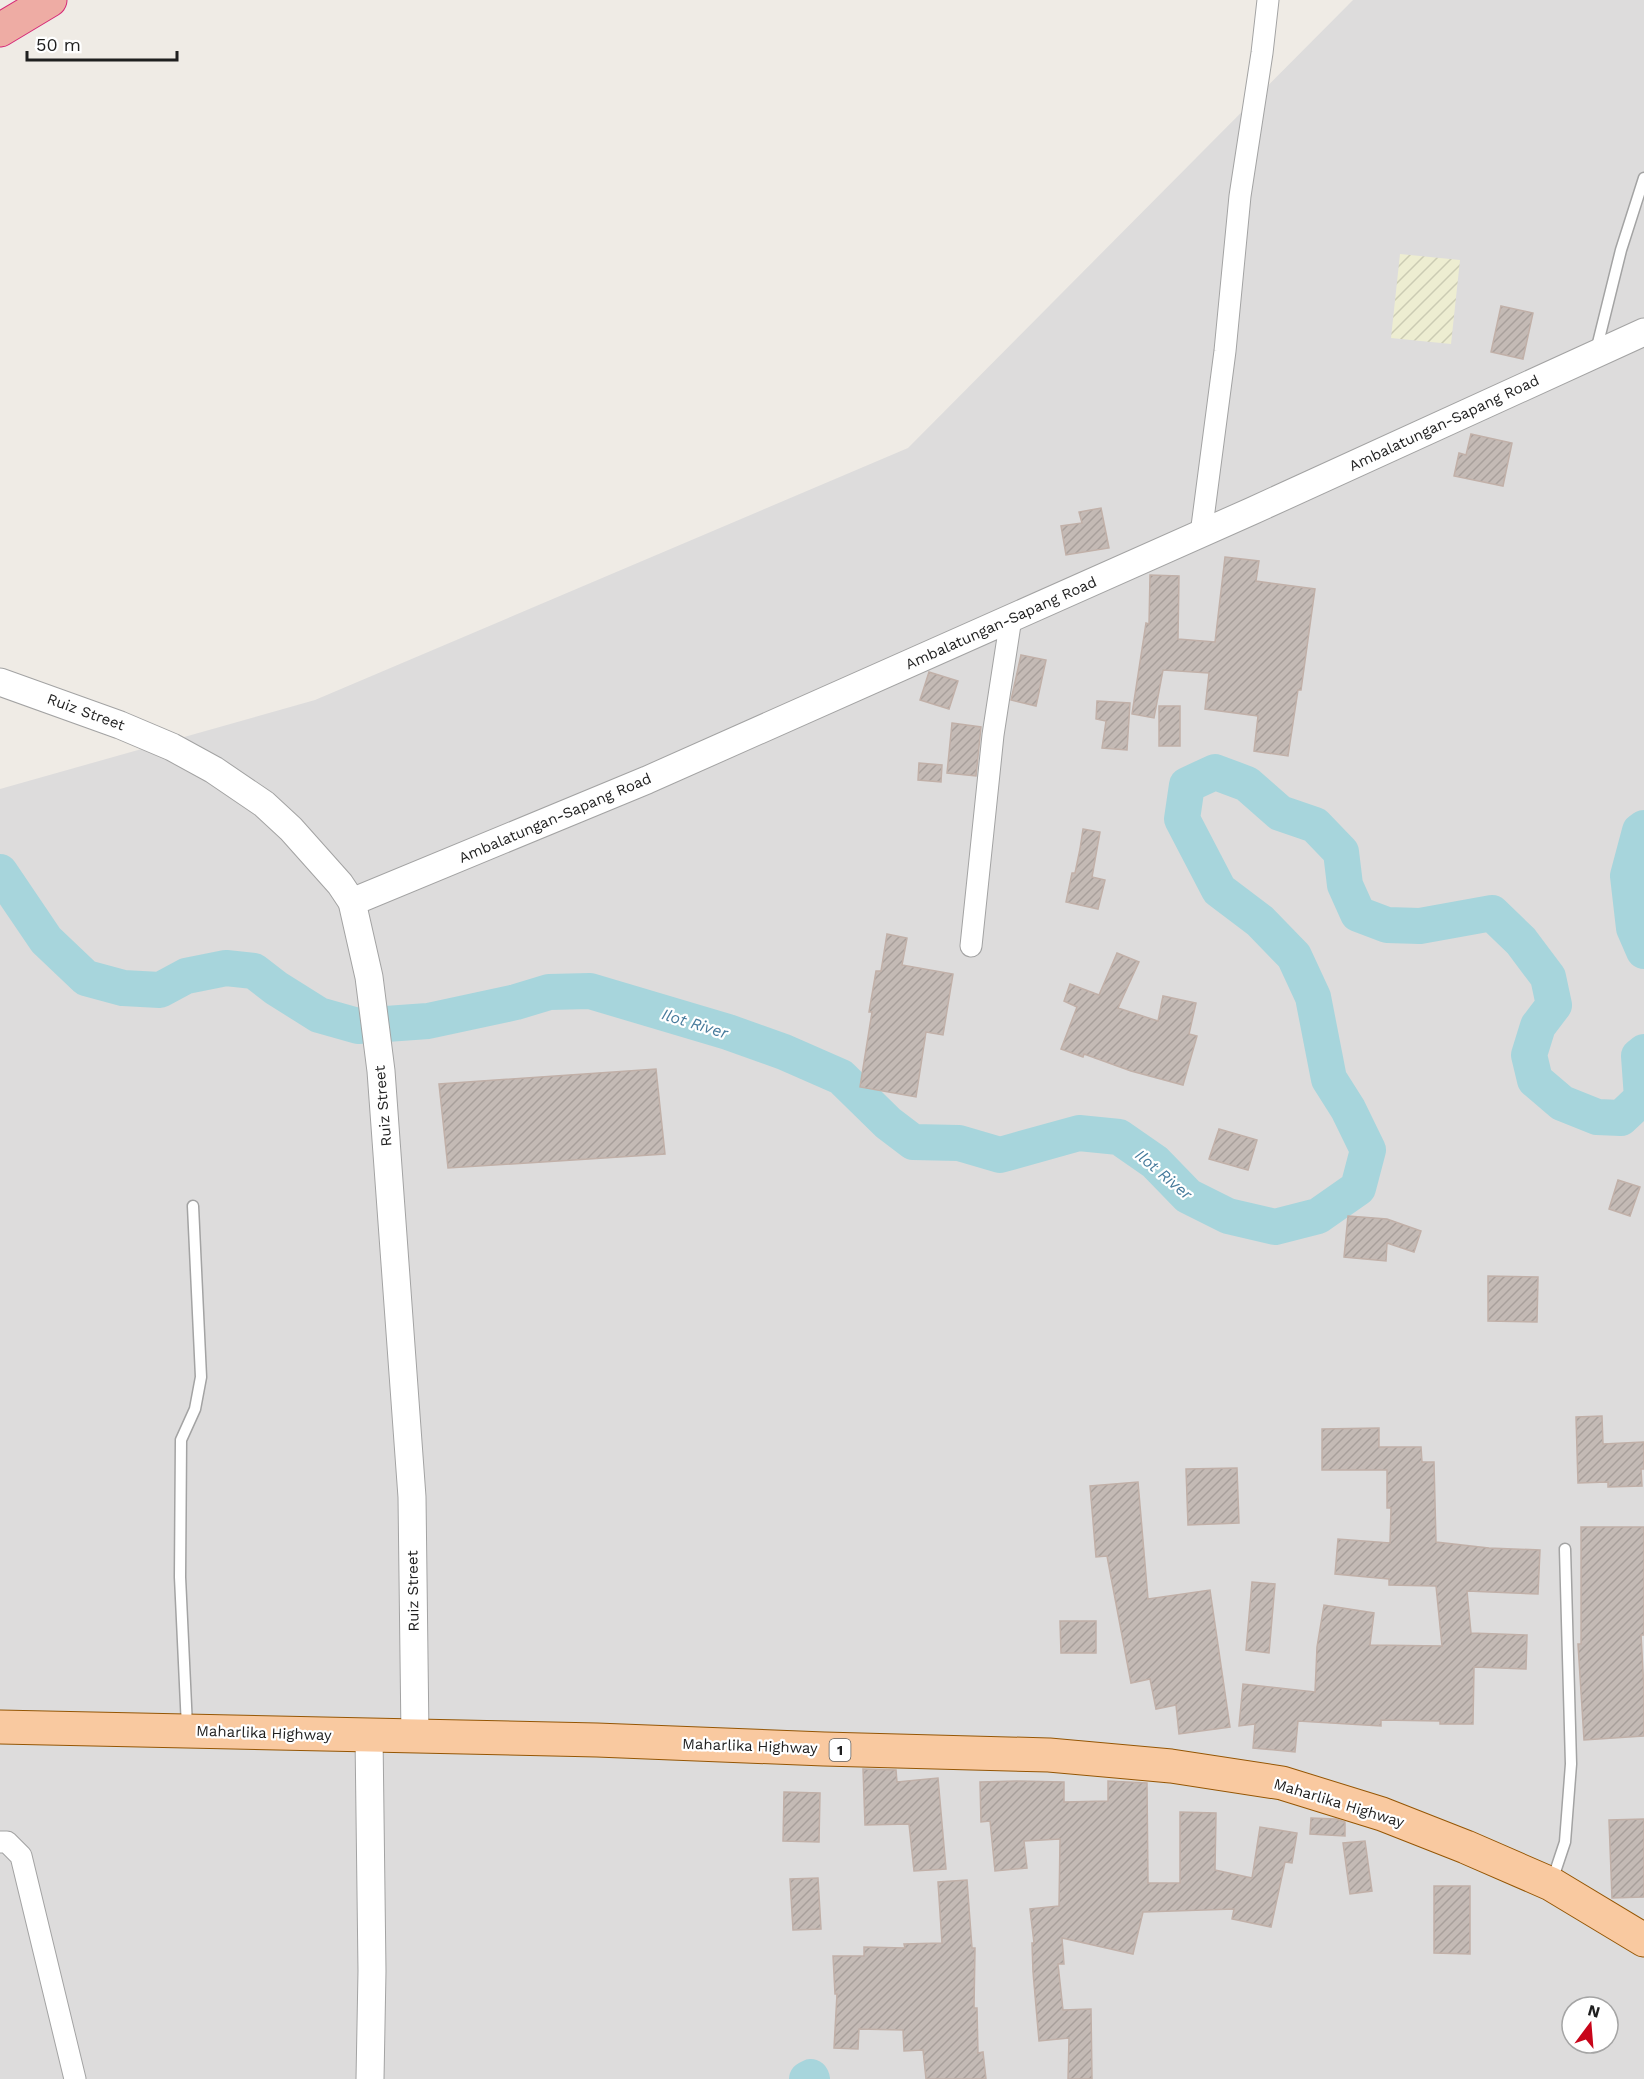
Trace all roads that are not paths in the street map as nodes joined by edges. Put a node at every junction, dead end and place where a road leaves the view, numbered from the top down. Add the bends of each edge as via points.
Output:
1 (50, 0) edge
2 (1268, 0) edge
3 (0, 30) edge
4 (1644, 178) edge
5 (1644, 332) edge
6 (1595, 354) junction
7 (1201, 534) junction
8 (1011, 618) junction
9 (0, 682) edge
10 (352, 902) junction
11 (972, 946) dead end
12 (193, 1206) dead end
13 (1565, 1549) dead end
14 (0, 1727) edge
15 (187, 1731) junction
16 (369, 1736) junction
17 (415, 1737) junction
18 (0, 1842) edge
19 (1551, 1884) junction
20 (1644, 1940) edge
21 (75, 2079) edge
22 (370, 2079) edge

1 - 3 highway
2 - 7 street via 1240,196
4 - 6 lane
5 - 6 street, Ambalatungan-Sapang Road
6 - 7 street, Ambalatungan-Sapang Road
7 - 8 street, Ambalatungan-Sapang Road
8 - 10 street, Ambalatungan-Sapang Road via 647,780
8 - 11 street via 993,735
9 - 10 street, Ruiz Street via 120,724 214,770 264,804 284,823
10 - 17 street, Ruiz Street via 369,977 381,1071 412,1497
12 - 15 lane via 201,1377 195,1408 181,1440 180,1577
13 - 19 lane via 1571,1764 1564,1842
14 - 15 main road, Maharlika Highway / 1
15 - 16 main road, Maharlika Highway / 1
16 - 17 main road, Maharlika Highway / 1
16 - 22 street
17 - 19 main road, Maharlika Highway / 1 via 1049,1755 1171,1766 1282,1783 1382,1814
18 - 21 street via 7,1842 21,1856
19 - 20 main road, Maharlika Highway / 1

